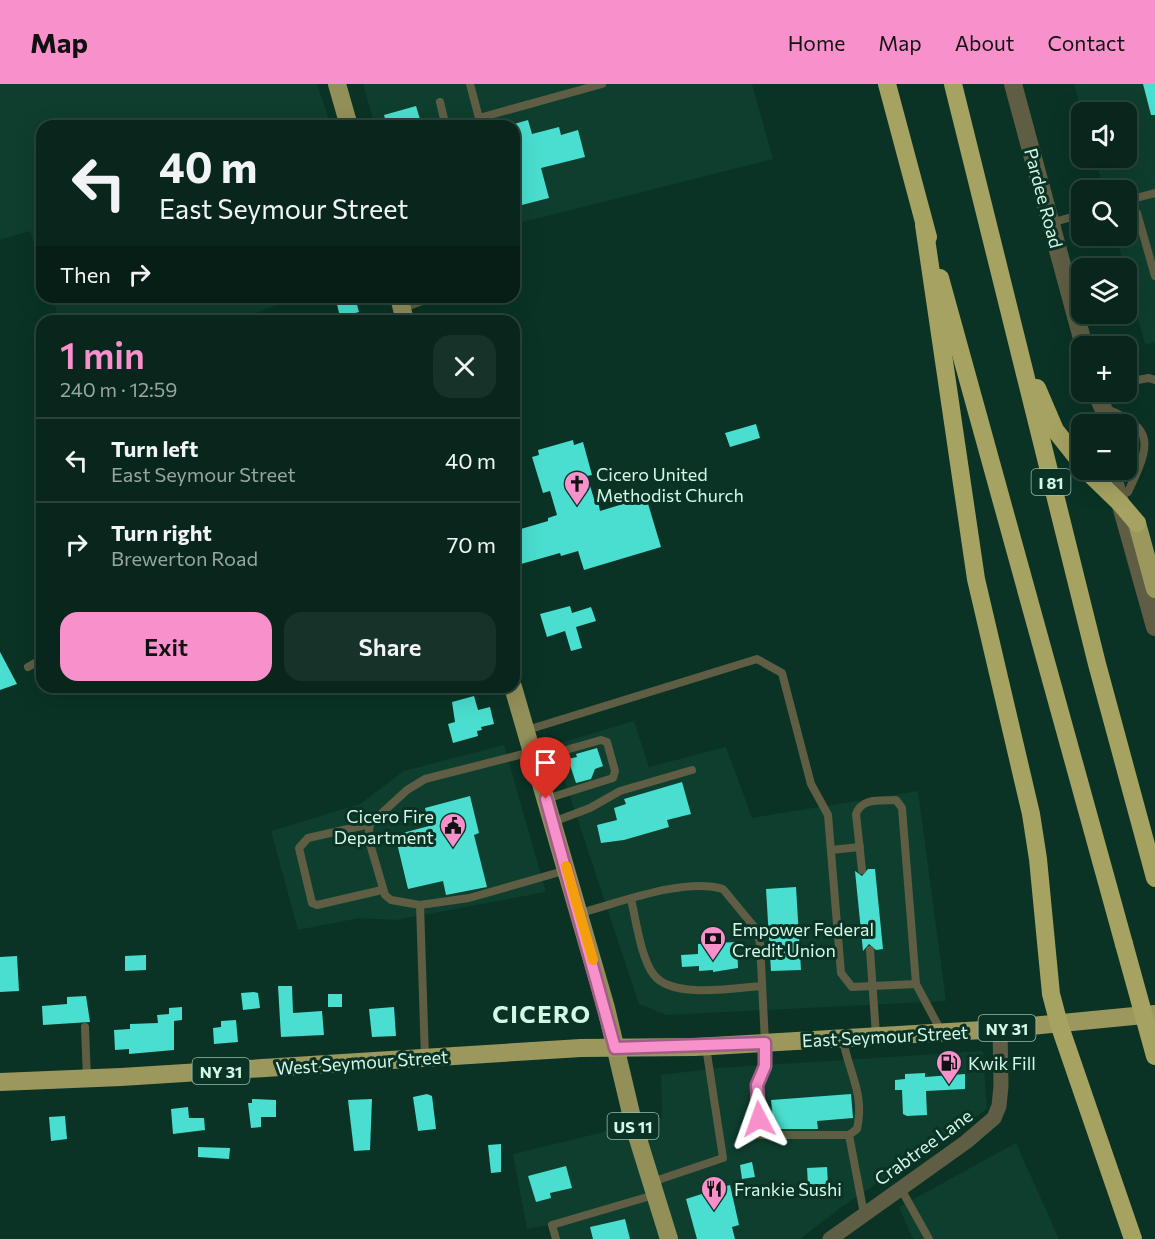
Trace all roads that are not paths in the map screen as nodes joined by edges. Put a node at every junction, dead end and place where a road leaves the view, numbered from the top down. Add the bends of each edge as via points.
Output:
1 (337, 84) edge
2 (470, 84) edge
3 (602, 84) edge
4 (887, 84) edge
5 (953, 84) edge
6 (1013, 84) edge
7 (440, 102) dead end
8 (348, 120) edge
9 (444, 120) edge
10 (479, 120) edge
11 (485, 120) edge
12 (1155, 194) edge
13 (1137, 198) edge
14 (1137, 213) edge
15 (1071, 217) edge
16 (1051, 223) junction
17 (924, 225) junction
18 (1155, 276) edge
19 (417, 303) edge
20 (402, 309) edge
21 (1013, 327) junction
22 (1081, 336) edge
23 (1137, 380) edge
24 (1155, 381) edge
25 (1098, 408) edge
26 (1071, 445) edge
27 (1100, 480) edge
28 (1116, 480) edge
29 (1123, 480) edge
30 (1124, 497) junction
31 (1155, 589) edge
32 (1155, 627) edge
33 (36, 662) edge
34 (28, 667) dead end
35 (515, 693) edge
36 (525, 730) junction
37 (533, 755) junction
38 (692, 770) dead end
39 (546, 799) junction
40 (553, 822) junction
41 (370, 824) junction
42 (860, 847) junction
43 (831, 850) junction
44 (567, 870) junction
45 (862, 870) dead end
46 (1155, 878) edge
47 (382, 890) junction
48 (631, 900) junction
49 (420, 905) junction
50 (580, 913) junction
51 (870, 950) dead end
52 (916, 984) junction
53 (762, 986) junction
54 (873, 987) junction
55 (1155, 1014) edge
56 (1059, 1024) junction
57 (85, 1027) dead end
58 (1000, 1029) junction
59 (941, 1032) junction
60 (876, 1036) junction
61 (843, 1038) junction
62 (765, 1043) junction
63 (706, 1047) junction
64 (615, 1048) junction
65 (1155, 1056) edge
66 (425, 1058) junction
67 (87, 1079) junction
68 (0, 1082) edge
69 (849, 1135) junction
70 (653, 1188) junction
71 (901, 1189) junction
72 (864, 1214) junction
73 (556, 1239) edge
74 (669, 1239) edge
75 (830, 1239) edge
76 (929, 1239) edge
77 (1133, 1239) edge

1 - 8 main road
2 - 10 lane
3 - 11 lane
4 - 17 highway
5 - 21 highway, I 81
6 - 16 street, Pardee Road
7 - 9 lane
12 - 13 lane
14 - 18 lane
15 - 16 lane
16 - 22 street, Pardee Road
17 - 56 highway via 976,579 1031,814 1051,994
17 - 65 highway, bridge
19 - 20 lane
21 - 26 highway via 1046,410
21 - 46 highway, I 81
23 - 24 lane
25 - 30 lane via 1132,417 1147,431 1149,441 1144,459
27 - 30 highway
28 - 30 street
29 - 30 street
30 - 31 highway via 1137,523
30 - 32 street
33 - 34 lane
35 - 36 main road, US 11
36 - 37 main road, US 11
36 - 43 lane via 757,659 782,673 812,784 828,815
37 - 39 main road, US 11
37 - 39 lane via 601,740 607,742 613,777
37 - 41 lane via 414,784
38 - 40 lane via 620,791
39 - 40 main road, US 11
40 - 44 main road, US 11
41 - 47 lane via 368,837
41 - 47 lane via 308,838 299,848 312,903
42 - 43 lane
42 - 45 lane
42 - 52 lane via 856,814 859,806 896,800 902,808
43 - 54 lane via 841,973 852,987
44 - 49 lane via 469,898
44 - 50 main road, US 11
47 - 49 lane via 391,900
48 - 50 lane
48 - 53 lane via 654,977 684,989
48 - 53 lane via 700,886 723,889 756,928
49 - 66 lane
50 - 64 main road, US 11
51 - 54 lane
52 - 54 lane
52 - 59 lane
53 - 62 lane
54 - 60 lane
55 - 56 highway, East Seymour Street / NY 31
56 - 58 highway, East Seymour Street / NY 31
56 - 77 highway
57 - 67 lane
58 - 59 highway, East Seymour Street / NY 31
58 - 71 street, Crabtree Lane via 1001,1086 994,1118
59 - 60 highway, East Seymour Street / NY 31
60 - 61 highway, East Seymour Street / NY 31
61 - 62 highway, East Seymour Street / NY 31
61 - 69 lane via 861,1110 858,1129
62 - 63 highway, East Seymour Street / NY 31
62 - 69 lane via 765,1066 757,1085 760,1136
63 - 64 highway, East Seymour Street / NY 31
63 - 70 lane via 723,1158
64 - 66 highway, West Seymour Street / NY 31
64 - 70 main road, US 11
66 - 67 highway, West Seymour Street / NY 31
67 - 68 highway, West Seymour Street / NY 31
69 - 72 lane
70 - 73 lane via 552,1225
70 - 74 main road, US 11
71 - 72 street, Crabtree Lane
71 - 76 lane
72 - 75 street, Crabtree Lane

